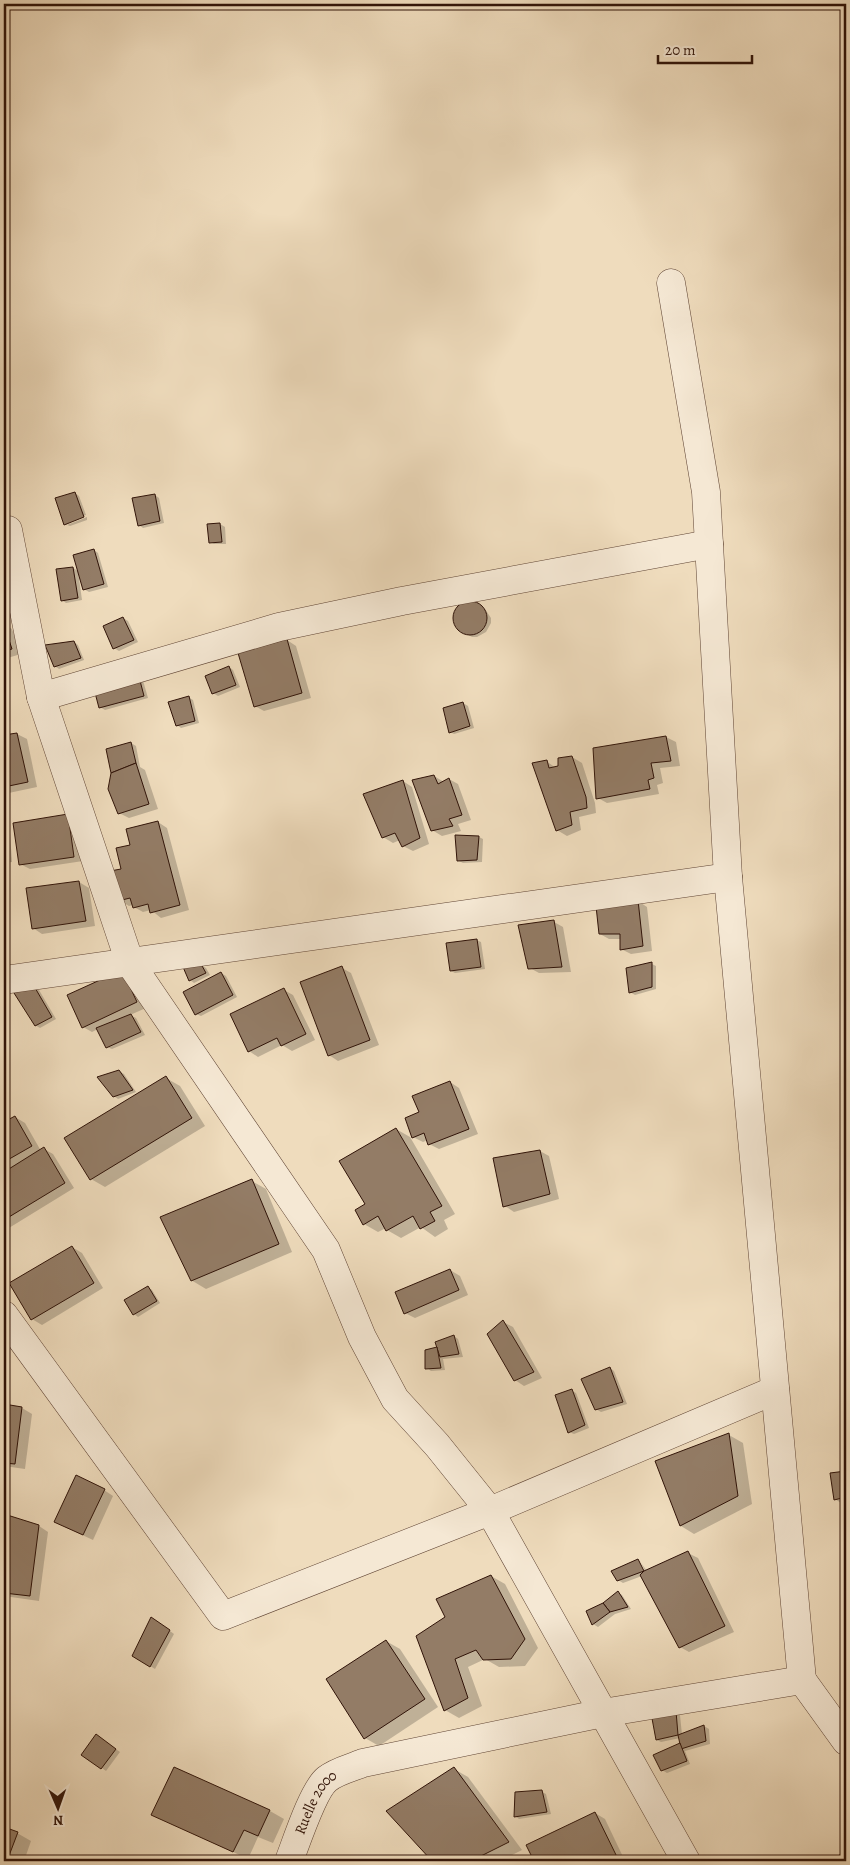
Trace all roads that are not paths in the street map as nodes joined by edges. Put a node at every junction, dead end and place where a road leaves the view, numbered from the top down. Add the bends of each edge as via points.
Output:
1 (672, 283) dead end
2 (8, 530) dead end
3 (709, 544) junction
4 (40, 697) junction
5 (728, 876) junction
6 (130, 963) junction
7 (4, 980) edge
8 (4, 1315) edge
9 (775, 1390) junction
10 (490, 1511) junction
11 (802, 1680) junction
12 (603, 1713) junction
13 (846, 1741) edge
14 (289, 1861) edge
15 (686, 1861) edge

1 - 3 street via 706,492
2 - 4 street
3 - 4 street via 279,627
3 - 5 street
4 - 6 street
5 - 6 street
5 - 9 street
6 - 7 street
6 - 10 street via 326,1250 362,1337 395,1399 438,1445
8 - 10 street via 223,1616
9 - 10 street
9 - 11 street
10 - 12 street
11 - 12 street, Ruelle 2000
11 - 13 street
12 - 14 street, Ruelle 2000 via 363,1763 336,1773 325,1780 312,1802
12 - 15 street

